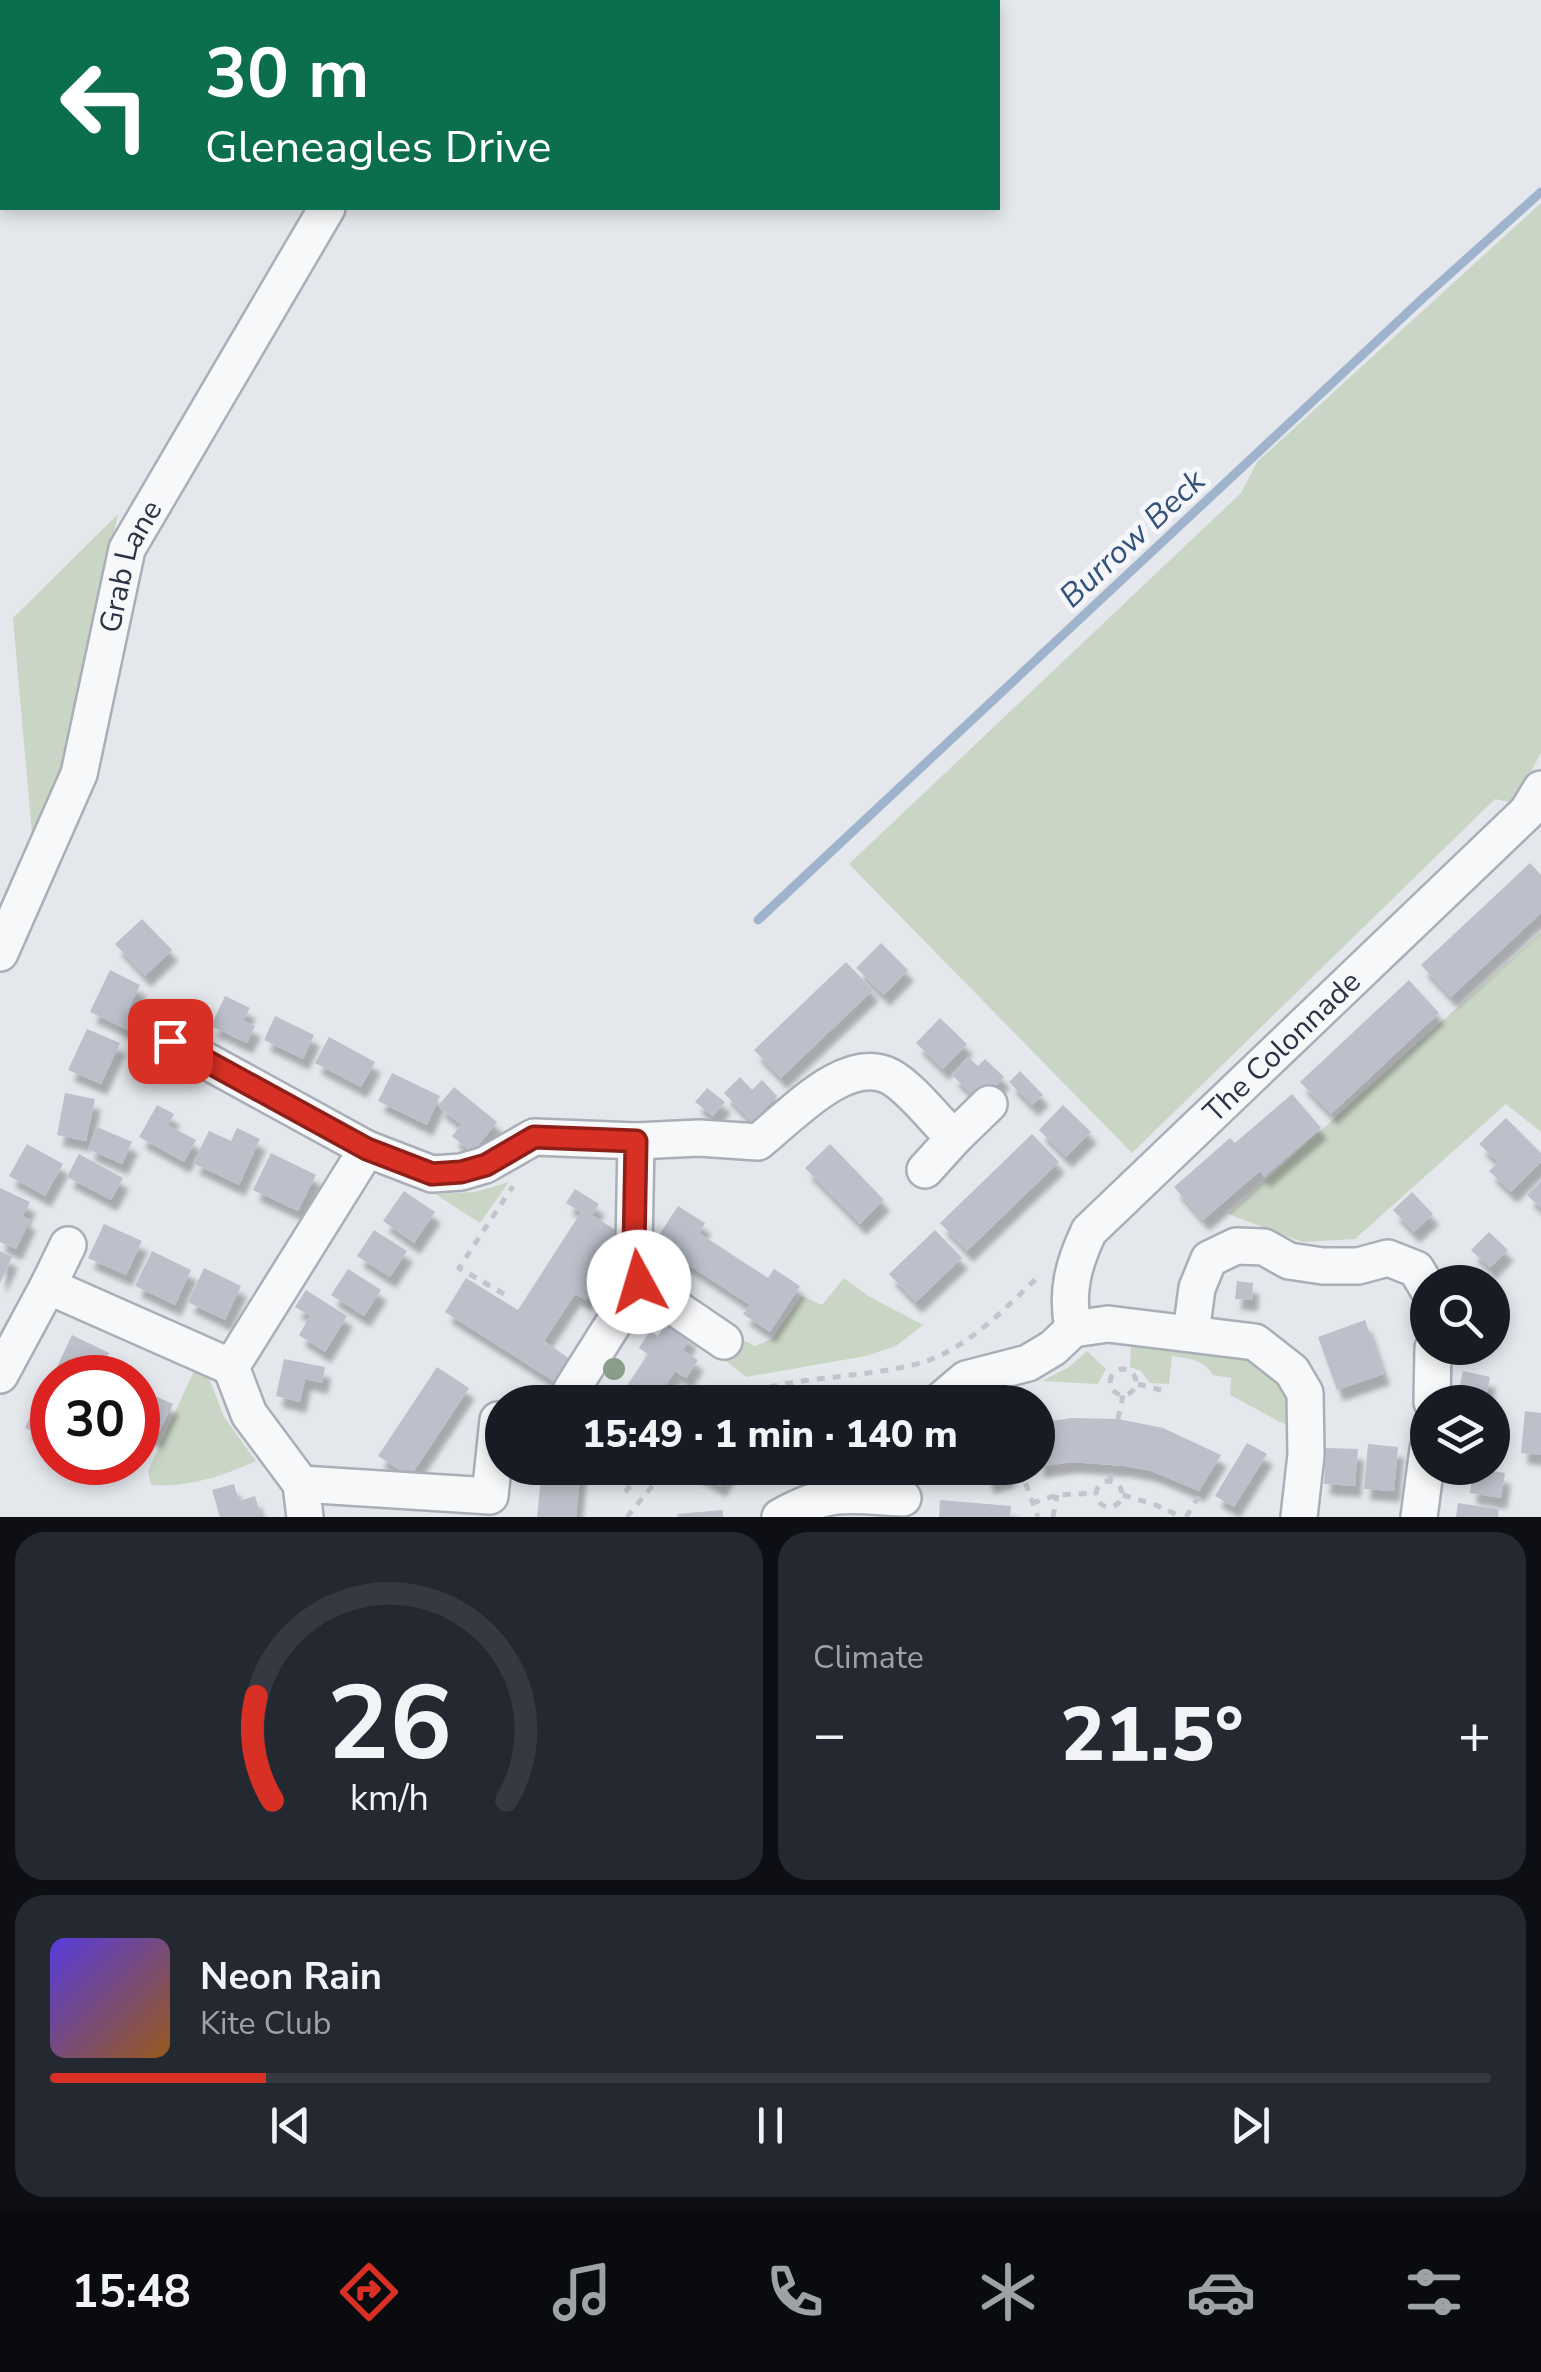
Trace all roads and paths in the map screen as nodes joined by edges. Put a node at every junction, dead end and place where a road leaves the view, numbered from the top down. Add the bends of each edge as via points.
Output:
1 (326, 210) edge
2 (1541, 789) edge
3 (0, 953) edge
4 (170, 1041) dead end
5 (989, 1104) dead end
6 (954, 1138) junction
7 (636, 1141) junction
8 (367, 1149) junction
9 (925, 1170) dead end
10 (513, 1186) dead end
11 (68, 1245) dead end
12 (1410, 1267) edge
13 (1048, 1268) dead end
14 (639, 1282) junction
15 (48, 1286) junction
16 (504, 1294) dead end
17 (1073, 1329) junction
18 (1191, 1333) junction
19 (724, 1341) dead end
20 (231, 1367) junction
21 (0, 1374) edge
22 (1136, 1384) junction
23 (574, 1385) edge
24 (776, 1385) edge
25 (959, 1385) edge
26 (1169, 1392) dead end
27 (1122, 1395) junction
28 (1118, 1420) dead end
29 (1112, 1464) dead end
30 (1110, 1481) junction
31 (491, 1485) edge
32 (631, 1485) edge
33 (653, 1485) edge
34 (1026, 1485) edge
35 (1423, 1485) edge
36 (1202, 1491) dead end
37 (625, 1492) dead end
38 (1096, 1493) junction
39 (905, 1494) edge
40 (1057, 1495) junction
41 (1122, 1495) junction
42 (303, 1500) edge
43 (1032, 1502) junction
44 (1165, 1508) junction
45 (626, 1517) edge
46 (780, 1517) edge
47 (1038, 1517) edge
48 (1053, 1517) edge
49 (1165, 1517) edge
50 (1184, 1517) edge
51 (1299, 1517) edge
52 (1419, 1517) edge

1 - 3 street, Grab Lane via 128,549 79,774
2 - 17 street, The Colonnade via 1527,812 1088,1231 1073,1265
4 - 8 street
5 - 6 street
6 - 7 street via 894,1078 872,1070 842,1075 758,1142
6 - 9 street
7 - 8 street via 534,1137 486,1165 432,1174
7 - 14 street
8 - 20 street
10 - 16 path via 459,1268
11 - 15 street
12 - 18 street via 1388,1258 1324,1266 1236,1246 1209,1259
13 - 24 path via 969,1340 916,1365
14 - 19 street
14 - 23 street
15 - 20 street
15 - 21 street
17 - 18 street via 1108,1324
17 - 25 street via 1028,1364
18 - 51 street via 1256,1342 1292,1370 1305,1393
20 - 42 street via 249,1414
22 - 26 path
22 - 27 path
22 - 27 path via 1131,1372 1115,1373 1111,1385
27 - 28 path
29 - 30 path
30 - 38 path
30 - 41 path
31 - 42 street via 490,1496
32 - 37 path
33 - 45 path
34 - 43 path
35 - 52 street
36 - 50 path
38 - 40 path
38 - 41 path via 1112,1507
39 - 46 street via 838,1494
40 - 43 path
40 - 48 path
41 - 44 path
43 - 47 path
44 - 49 path
44 - 50 path

